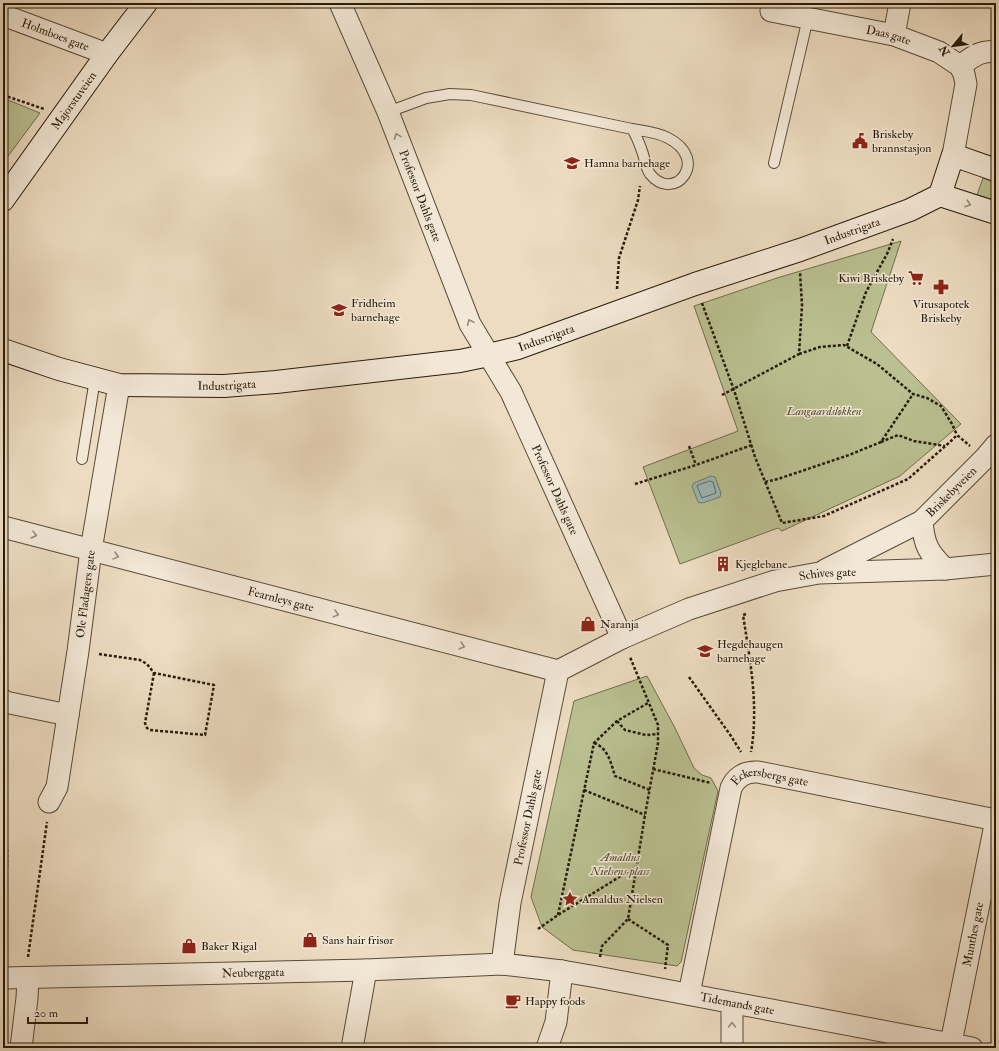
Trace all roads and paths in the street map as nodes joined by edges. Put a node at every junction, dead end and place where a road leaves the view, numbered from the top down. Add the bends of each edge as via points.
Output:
1 (146, 3) edge
2 (340, 3) edge
3 (900, 3) edge
4 (768, 7) edge
5 (3, 15) edge
6 (808, 18) junction
7 (894, 35) junction
8 (996, 52) edge
9 (107, 54) junction
10 (960, 66) junction
11 (3, 95) edge
12 (48, 110) dead end
13 (388, 112) junction
14 (632, 128) junction
15 (953, 155) junction
16 (774, 163) dead end
17 (646, 167) junction
18 (996, 170) edge
19 (940, 194) junction
20 (3, 200) edge
21 (996, 213) edge
22 (893, 236) dead end
23 (800, 250) junction
24 (695, 284) junction
25 (617, 292) dead end
26 (847, 346) junction
27 (3, 350) edge
28 (799, 354) junction
29 (489, 356) junction
30 (95, 379) junction
31 (119, 385) junction
32 (734, 390) junction
33 (913, 394) junction
34 (722, 395) dead end
35 (956, 435) junction
36 (881, 442) junction
37 (752, 445) junction
38 (690, 446) dead end
39 (945, 446) junction
40 (991, 451) edge
41 (82, 459) dead end
42 (696, 465) junction
43 (765, 482) junction
44 (635, 484) dead end
45 (922, 522) junction
46 (3, 527) edge
47 (91, 550) junction
48 (996, 564) edge
49 (945, 568) junction
50 (819, 573) junction
51 (750, 612) dead end
52 (622, 638) junction
53 (78, 651) junction
54 (558, 672) junction
55 (154, 673) junction
56 (689, 677) dead end
57 (3, 700) edge
58 (648, 703) junction
59 (68, 714) junction
60 (617, 721) junction
61 (658, 734) junction
62 (594, 743) junction
63 (741, 752) dead end
64 (750, 758) dead end
65 (653, 769) junction
66 (716, 784) dead end
67 (584, 790) junction
68 (650, 790) junction
69 (48, 811) joint
70 (645, 815) junction
71 (996, 820) edge
72 (3, 846) edge
73 (637, 866) junction
74 (7, 868) dead end
75 (558, 915) junction
76 (628, 919) junction
77 (538, 929) dead end
78 (600, 957) dead end
79 (502, 964) junction
80 (665, 969) dead end
81 (366, 970) junction
82 (562, 971) junction
83 (3, 978) edge
84 (28, 978) junction
85 (689, 994) junction
86 (732, 1003) junction
87 (950, 1046) edge
88 (22, 1048) edge
89 (352, 1048) edge
90 (547, 1048) edge
91 (732, 1048) edge
92 (972, 1048) edge

1 - 9 street, Majorstuveien
2 - 13 street, Professor Dahls gate
3 - 7 street
4 - 6 street, Daas gate
5 - 9 street, Holmboes gate
6 - 7 street, Daas gate
6 - 16 lane
7 - 10 street, Daas gate via 939,52
8 - 10 street via 979,53
9 - 20 street, Majorstuveien
10 - 15 street via 966,84
11 - 12 path
13 - 14 lane via 426,98 450,94 471,95
29 -> 13 street, Professor Dahls gate via 470,324
14 - 17 lane via 640,143
14 - 17 lane via 658,134 676,143 688,165 687,173 682,179 668,184 655,178
15 - 18 street
15 - 19 street
17 - 25 path via 642,172 638,200 619,258
19 -> 21 street
19 - 23 street, Industrigata via 910,210
22 - 26 path via 887,254 866,292
23 - 24 street, Industrigata
23 - 28 path via 802,305
24 - 29 street, Industrigata via 518,348
24 - 32 path
26 - 28 path via 820,347
26 - 33 path via 877,364
27 - 30 street, Industrigata
28 - 32 path
29 - 31 street, Industrigata via 269,383 224,386
29 - 52 street, Professor Dahls gate via 511,392
30 - 31 street, Industrigata
30 - 41 lane
31 - 47 street, Ole Fladagers gate
32 - 34 path
32 - 37 path
33 - 35 path via 941,406
33 - 36 path
35 - 39 path
35 - 40 path
36 - 39 path via 898,435 914,441
36 - 43 path
37 - 42 path
37 - 43 path
38 - 42 path
39 - 43 path via 908,479 824,516 782,523
40 - 45 street, Briskebyveien
42 - 44 path
45 - 49 street, Briskebyveien via 923,537 932,556
45 - 50 street, Briskebyveien
46 -> 47 street, Fearnleys gate
47 - 53 street, Ole Fladagers gate
47 -> 54 street, Fearnleys gate
48 - 49 street, Schives gate
49 - 50 street, Schives gate
50 - 52 street, Schives gate via 775,581 704,604
51 - 64 path via 743,615 754,692 754,736
52 - 54 street
52 - 58 path
53 - 55 path via 140,660
53 - 59 street, Ole Fladagers gate
54 - 79 street, Professor Dahls gate via 510,903
55 - 55 path via 214,685 205,735 147,728 145,723
56 - 63 path
57 - 59 street
58 - 60 path
58 - 61 path via 658,725
59 - 69 street, Ole Fladagers gate via 57,787
60 - 61 path via 625,730 646,735
60 - 62 path
61 - 65 path
62 - 67 path
62 - 68 path via 602,746 615,776
65 - 66 path
65 - 68 path
67 - 70 path
67 - 75 path
68 - 70 path
69 - 84 path via 28,957
70 - 73 path
71 - 85 street, Eckersbergs gate via 758,772 751,771 740,776 730,788
71 - 87 street, Munthes gate
72 - 74 path via 7,850
73 - 75 path
73 - 76 path
75 - 77 path
76 - 78 path via 602,946
76 - 80 path via 668,945
79 - 81 street, Neuberggata
79 - 82 street, Tidemands gate
81 - 84 street, Neuberggata
81 - 89 street
82 - 85 street, Tidemands gate
82 - 90 street via 556,1022
83 - 84 street, Neuberggata
84 - 88 street
85 - 86 street, Tidemands gate
86 - 87 street, Tidemands gate
91 -> 86 street
87 - 92 street, Tidemands gate

